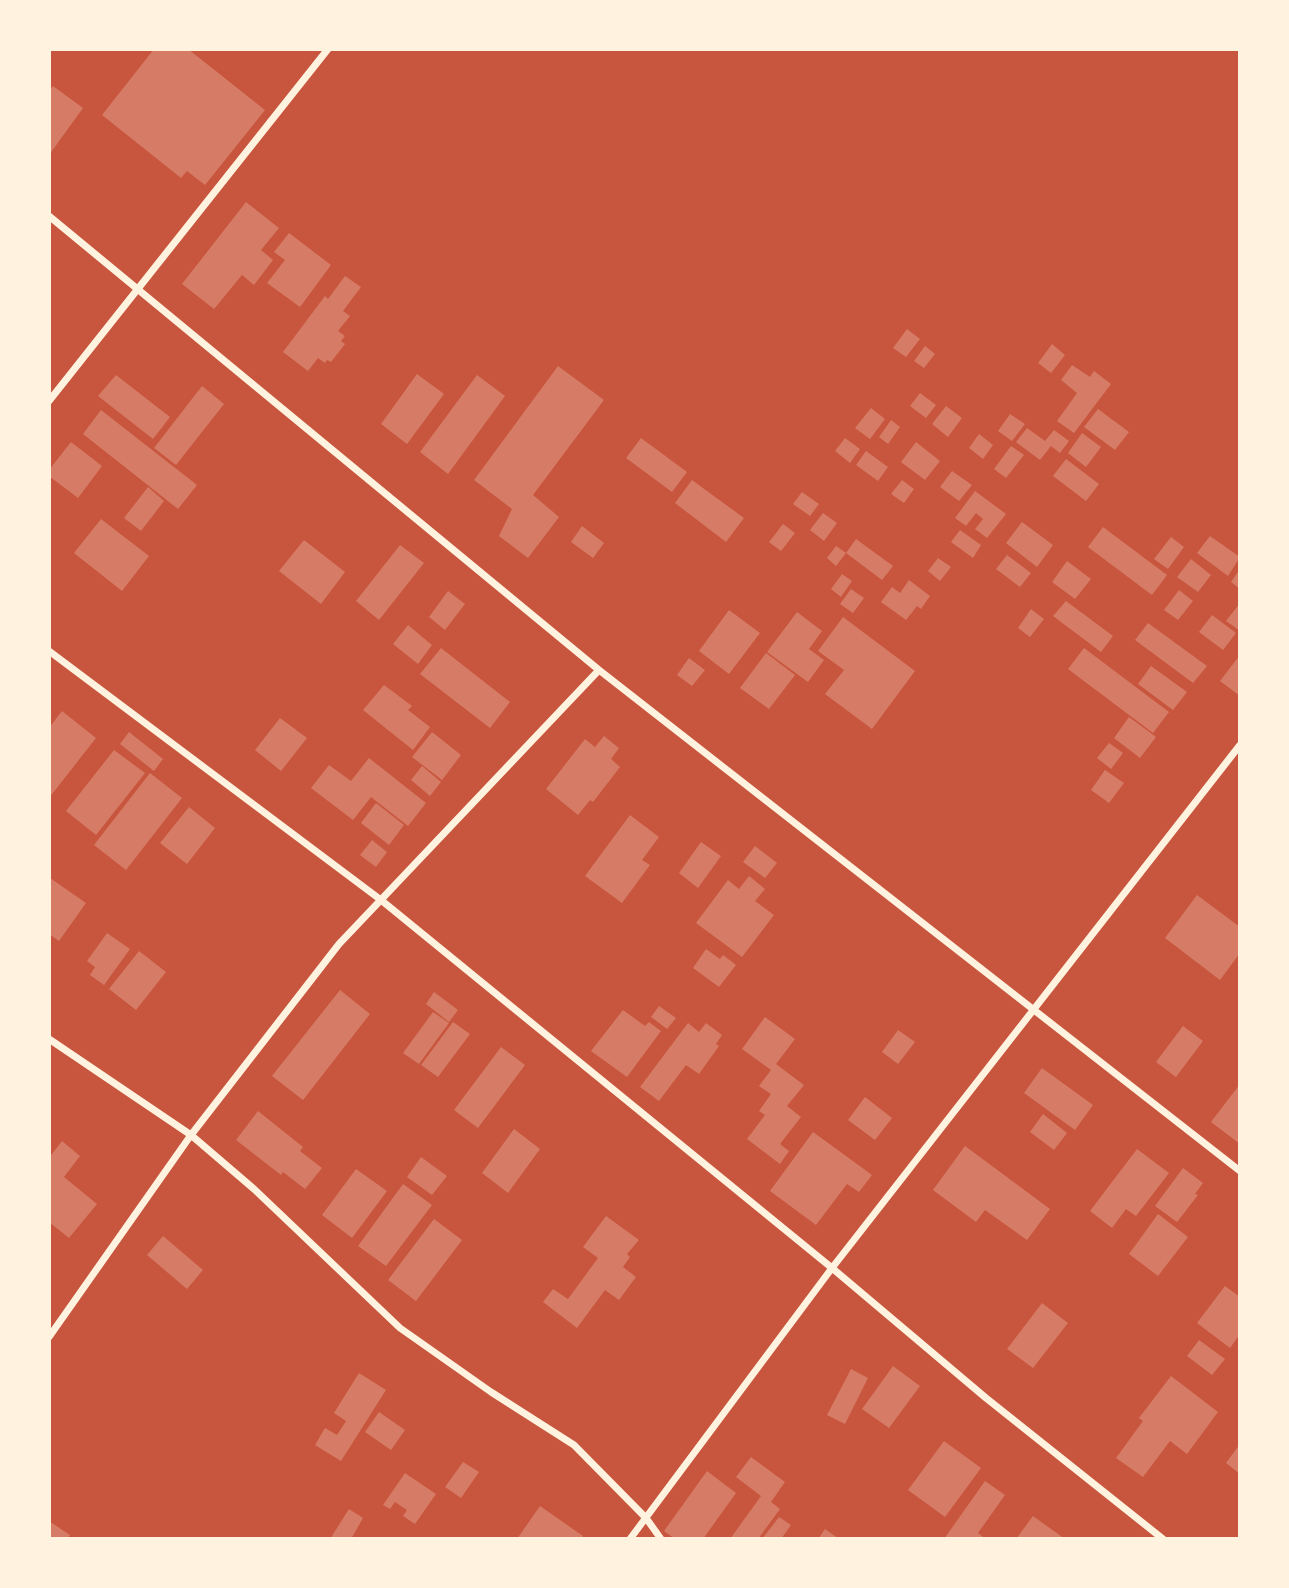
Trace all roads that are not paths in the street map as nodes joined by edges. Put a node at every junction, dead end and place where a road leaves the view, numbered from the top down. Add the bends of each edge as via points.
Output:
1 (328, 49) edge
2 (49, 216) edge
3 (138, 288) junction
4 (49, 401) edge
5 (49, 651) edge
6 (599, 670) junction
7 (1240, 745) edge
8 (381, 900) junction
9 (1033, 1011) junction
10 (49, 1039) edge
11 (191, 1135) junction
12 (1240, 1171) edge
13 (832, 1268) junction
14 (49, 1337) edge
15 (646, 1518) junction
16 (630, 1539) edge
17 (661, 1539) edge
18 (1163, 1539) edge

1 - 3 street
2 - 3 street
3 - 4 street
3 - 6 street
5 - 8 street
6 - 8 street
6 - 9 street
7 - 9 street
8 - 11 street via 339,944
8 - 13 street
9 - 12 street
9 - 13 street
10 - 11 street
11 - 14 street
11 - 15 street via 400,1328 574,1445
13 - 15 street
13 - 18 street
15 - 16 street
15 - 17 street

